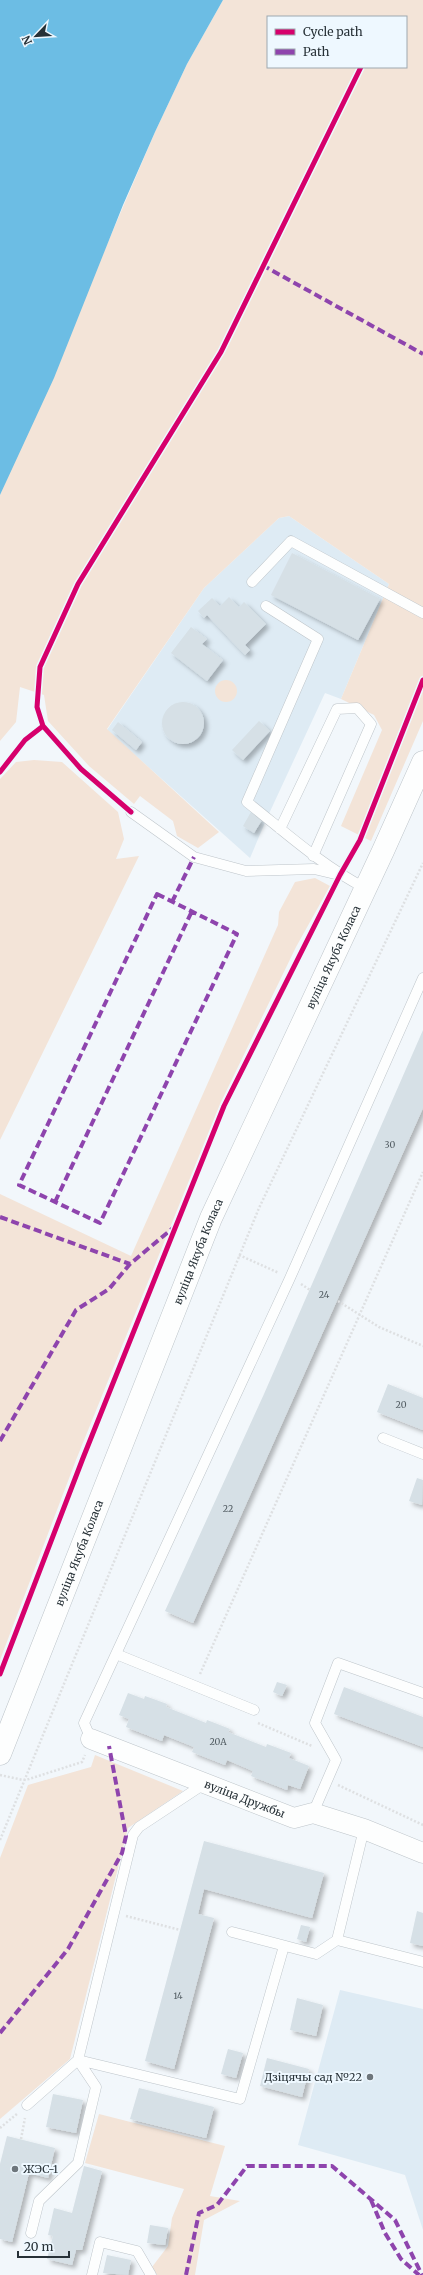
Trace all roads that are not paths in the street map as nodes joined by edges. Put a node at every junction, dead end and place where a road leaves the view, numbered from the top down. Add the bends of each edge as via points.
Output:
1 (252, 582) dead end
2 (266, 606) dead end
3 (423, 613) edge
4 (423, 762) edge
5 (131, 812) dead end
6 (280, 829) junction
7 (313, 856) junction
8 (340, 876) junction
9 (364, 888) junction
10 (423, 978) edge
11 (383, 1438) dead end
12 (423, 1454) edge
13 (116, 1654) junction
14 (423, 1693) edge
15 (254, 1710) dead end
16 (91, 1739) joint
17 (0, 1754) edge
18 (204, 1784) junction
19 (313, 1813) junction
20 (364, 1829) junction
21 (423, 1853) edge
22 (232, 1932) dead end
23 (337, 1940) junction
24 (284, 1946) junction
25 (423, 1962) edge
26 (78, 2060) junction
27 (27, 2105) road end
28 (31, 2233) dead end
29 (92, 2275) edge
30 (151, 2275) edge

1 - 3 lane via 291,541
2 - 6 lane via 318,639 247,802
4 - 9 street, вуліца Якуба Коласа
5 - 8 lane via 194,857 246,871 314,869
6 - 7 lane
6 - 7 lane via 336,709 357,708 371,724
7 - 8 lane
8 - 9 lane
9 - 17 street, вуліца Якуба Коласа via 211,1218
10 - 13 lane via 290,1278
11 - 12 lane
13 - 15 lane
13 - 16 lane via 84,1723
14 - 19 lane via 338,1663 315,1723 336,1760
16 - 18 street, вуліца Дружбы
18 - 19 street, вуліца Дружбы via 294,1818
18 - 26 lane via 139,1827 134,1835
19 - 20 street
20 - 21 street
20 - 23 lane
22 - 24 lane
23 - 24 lane via 316,1954
23 - 25 lane
24 - 26 lane via 240,2099
26 - 27 lane
26 - 28 lane via 96,2087 78,2163 39,2201
29 - 30 lane via 100,2242 137,2251

